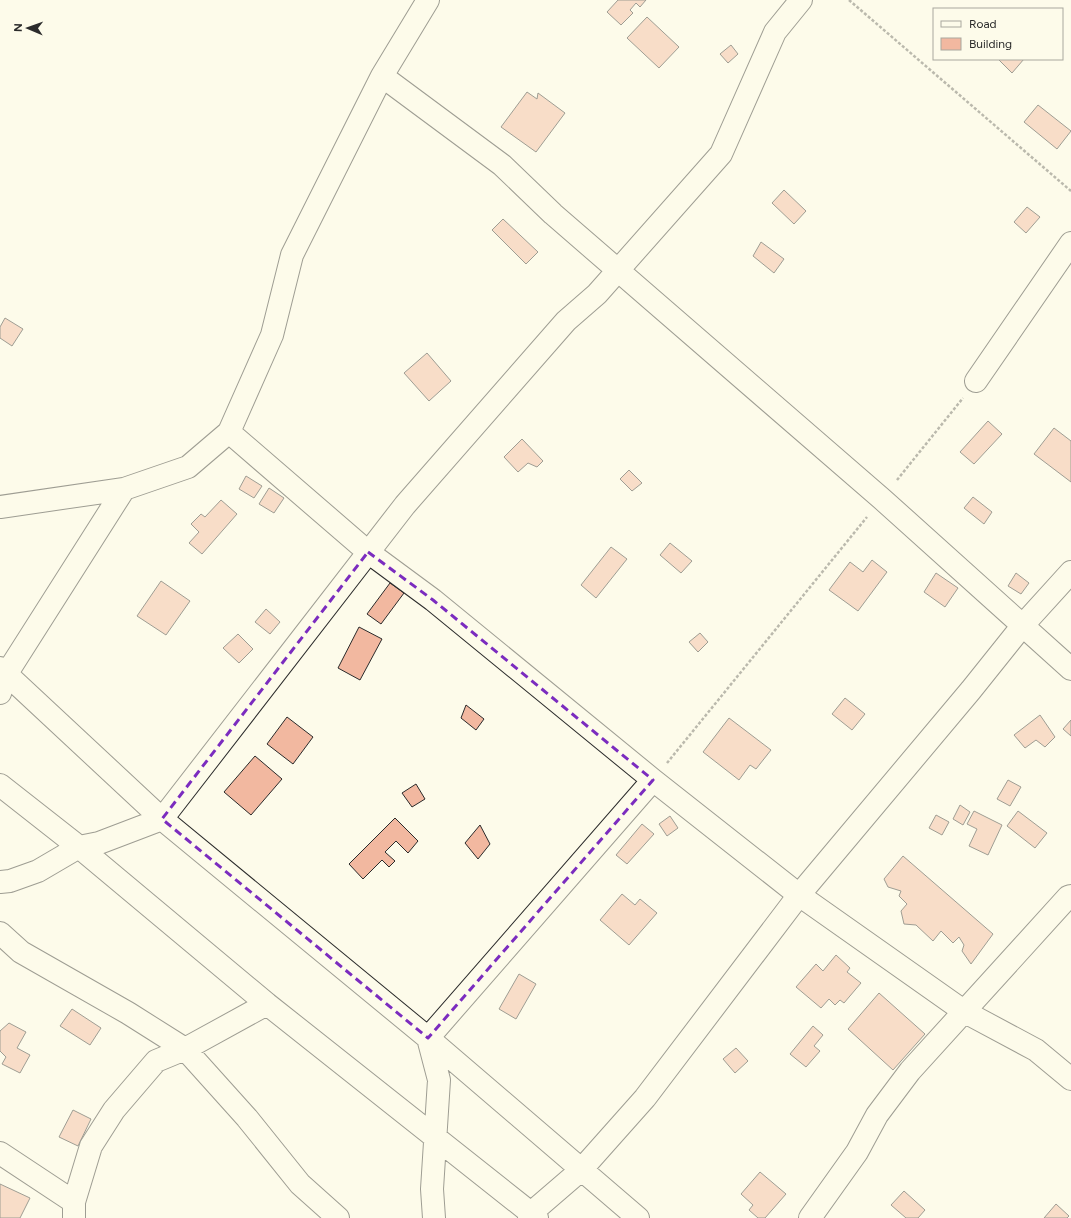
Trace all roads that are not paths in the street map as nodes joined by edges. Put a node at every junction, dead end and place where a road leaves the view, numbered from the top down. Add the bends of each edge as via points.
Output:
1 (428, 0) edge
2 (801, 0) edge
3 (382, 76) junction
4 (1071, 242) edge
5 (618, 269) junction
6 (976, 381) road end
7 (229, 432) junction
8 (124, 489) junction
9 (0, 507) edge
10 (368, 552) junction
11 (1071, 572) edge
12 (1024, 625) junction
13 (1071, 669) edge
14 (2, 678) edge
15 (653, 780) junction
16 (0, 785) edge
17 (162, 819) junction
18 (79, 847) junction
19 (0, 882) edge
20 (799, 895) junction
21 (1070, 895) edge
22 (0, 932) edge
23 (267, 1004) junction
24 (965, 1012) junction
25 (428, 1038) junction
26 (185, 1049) junction
27 (1071, 1079) edge
28 (436, 1138) junction
29 (0, 1153) edge
30 (581, 1170) junction
31 (74, 1210) edge
32 (533, 1216) edge
33 (338, 1218) edge
34 (434, 1218) edge
35 (638, 1218) edge
36 (810, 1218) edge

1 - 3 street
2 - 5 street via 775,32 721,154
3 - 5 street via 502,165 553,214
3 - 7 street via 292,255 272,335
4 - 6 street
5 - 10 street via 597,294 566,321 405,505
5 - 12 street
7 - 8 street via 188,467
7 - 10 street
8 - 9 street
8 - 14 street
10 - 15 street via 433,600
10 - 17 street
11 - 12 street
12 - 13 street
12 - 20 street
14 - 17 street
15 - 20 street
15 - 25 street
16 - 18 street
17 - 18 street
17 - 25 street
18 - 19 street via 38,871
18 - 23 street
20 - 24 street
20 - 30 street via 645,1098
21 - 24 street
22 - 26 street via 21,952
23 - 26 street
23 - 28 street
24 - 27 street via 1036,1050
24 - 36 street via 910,1071 877,1115 856,1152
25 - 28 street via 439,1080
25 - 30 street
26 - 31 street via 156,1062 114,1110 91,1146
26 - 33 street via 300,1184
28 - 32 street
28 - 34 street via 432,1189
29 - 31 street
30 - 32 street
30 - 35 street

